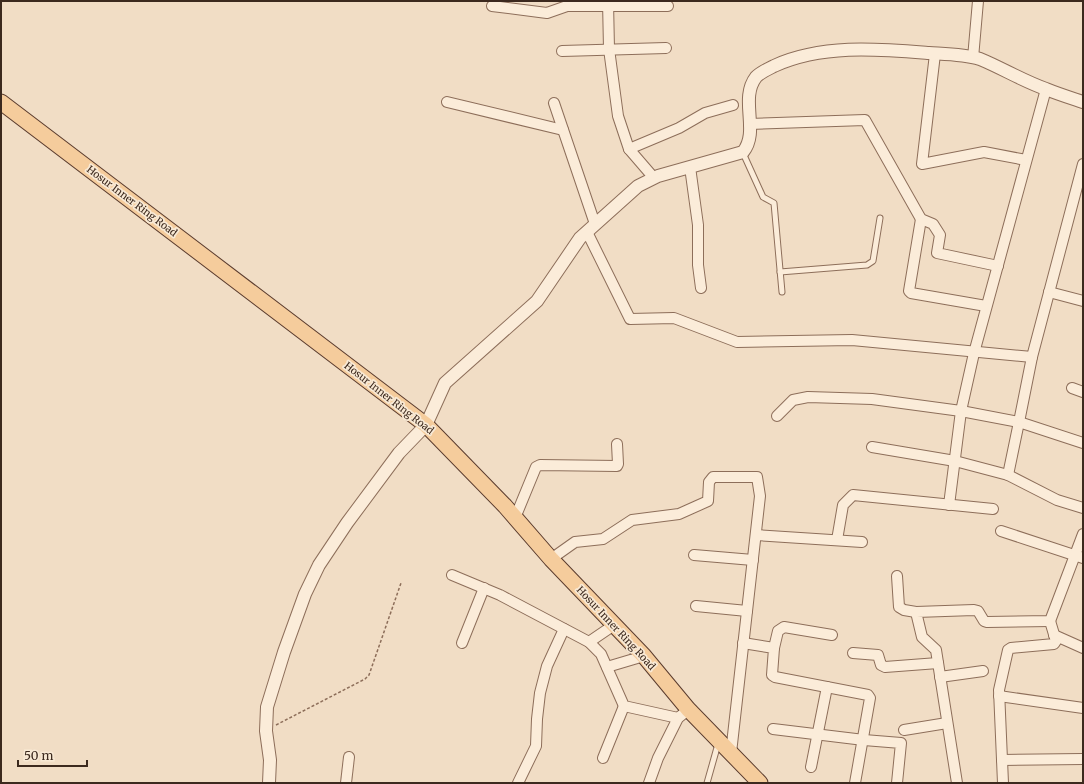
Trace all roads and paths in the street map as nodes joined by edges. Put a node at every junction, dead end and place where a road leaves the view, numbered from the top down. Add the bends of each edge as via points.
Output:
1 (978, 1) edge
2 (608, 4) edge
3 (520, 5) edge
4 (556, 5) edge
5 (492, 6) dead end
6 (668, 6) dead end
7 (666, 48) dead end
8 (609, 49) junction
9 (562, 50) dead end
10 (934, 54) junction
11 (972, 58) junction
12 (1046, 90) junction
13 (1, 102) edge
14 (447, 102) dead end
15 (1083, 102) edge
16 (554, 103) dead end
17 (733, 105) dead end
18 (749, 124) junction
19 (563, 130) junction
20 (629, 149) junction
21 (742, 152) junction
22 (1026, 160) junction
23 (1083, 164) edge
24 (690, 167) junction
25 (654, 178) junction
26 (880, 218) dead end
27 (921, 219) junction
28 (591, 228) junction
29 (998, 266) junction
30 (780, 272) junction
31 (700, 288) dead end
32 (782, 292) dead end
33 (1049, 292) junction
34 (1083, 301) edge
35 (986, 306) junction
36 (974, 353) junction
37 (1032, 357) junction
38 (1072, 388) dead end
39 (1083, 392) edge
40 (962, 411) junction
41 (777, 416) dead end
42 (1018, 422) junction
43 (426, 425) junction
44 (1083, 443) edge
45 (617, 444) dead end
46 (872, 447) dead end
47 (955, 461) junction
48 (1008, 475) junction
49 (949, 505) junction
50 (1083, 508) edge
51 (993, 509) dead end
52 (515, 518) junction
53 (1001, 531) dead end
54 (756, 534) junction
55 (1083, 534) edge
56 (838, 540) junction
57 (862, 542) dead end
58 (694, 555) dead end
59 (1078, 557) edge
60 (551, 559) junction
61 (753, 560) junction
62 (452, 575) dead end
63 (897, 576) dead end
64 (401, 583) dead end
65 (484, 588) junction
66 (696, 606) dead end
67 (747, 611) junction
68 (916, 612) junction
69 (1050, 621) junction
70 (614, 625) junction
71 (564, 629) junction
72 (832, 635) dead end
73 (1054, 635) junction
74 (589, 642) junction
75 (462, 643) dead end
76 (743, 643) junction
77 (774, 648) junction
78 (1083, 648) edge
79 (853, 653) dead end
80 (644, 656) junction
81 (938, 663) junction
82 (607, 667) junction
83 (983, 671) dead end
84 (940, 677) junction
85 (827, 687) junction
86 (999, 696) junction
87 (624, 706) junction
88 (1083, 708) edge
89 (683, 714) junction
90 (948, 723) junction
91 (774, 729) dead end
92 (904, 730) dead end
93 (266, 731) junction
94 (818, 735) junction
95 (864, 740) junction
96 (719, 741) junction
97 (731, 753) junction
98 (349, 757) dead end
99 (604, 758) dead end
100 (1083, 759) edge
101 (1002, 760) junction
102 (811, 766) dead end
103 (269, 783) edge
104 (346, 783) edge
105 (518, 783) edge
106 (649, 783) edge
107 (706, 783) edge
108 (760, 783) edge
109 (855, 783) edge
110 (896, 783) edge
111 (957, 783) edge
112 (1003, 783) edge

1 - 11 street
2 - 4 street
2 - 6 street
2 - 8 street
3 - 4 street via 547,13
3 - 5 street
7 - 8 street
8 - 9 street
8 - 20 street via 618,116
10 - 11 street
10 - 18 street via 862,50 816,52 786,60 765,70 750,88
10 - 22 street via 922,164 984,152
11 - 12 street
12 - 15 street
12 - 22 street
13 - 43 main road, Hosur Inner Ring Road
14 - 19 street
16 - 19 street
17 - 20 street via 705,113 679,128
18 - 21 street via 748,146
18 - 27 street via 865,120
19 - 28 street
20 - 25 street
21 - 24 street
21 - 30 lane via 763,196 774,203
22 - 29 street
23 - 33 street
24 - 25 street
24 - 31 street via 698,225
25 - 28 street via 638,186
26 - 30 lane via 873,261 867,265
27 - 29 street via 933,224 940,235 937,253
27 - 35 street via 909,291
28 - 36 street via 630,319 674,318 737,342 852,340
28 - 43 street via 580,238 536,301 445,383
29 - 35 street
30 - 32 lane
33 - 34 street
33 - 37 street
35 - 36 street
36 - 37 street
36 - 40 street
37 - 42 street
38 - 39 street
40 - 41 street via 872,399 808,398 793,400
40 - 42 street
40 - 47 street
42 - 44 street
42 - 48 street
43 - 52 main road, Hosur Inner Ring Road
43 - 93 street via 399,453 319,565 305,594 274,682 267,707
45 - 52 street via 617,466 536,467
46 - 47 street
47 - 48 street
47 - 49 street
48 - 50 street via 1057,500
49 - 51 street
49 - 56 street via 853,494 843,505
52 - 60 main road, Hosur Inner Ring Road
53 - 59 street
54 - 56 street
54 - 60 street via 760,496 758,479 753,476 713,477 709,482 708,501 704,504 679,514 632,520 603,539 575,542
54 - 61 street
55 - 59 street
56 - 57 street
58 - 61 street
59 - 69 street
60 - 70 main road, Hosur Inner Ring Road
61 - 67 street
62 - 65 street
63 - 68 street via 899,607
64 - 93 path via 372,669 365,679
65 - 71 street
65 - 75 street
66 - 67 street
67 - 76 street
68 - 69 street via 974,610 987,622
68 - 81 street via 922,637 936,650
69 - 73 street
70 - 74 street
70 - 80 main road, Hosur Inner Ring Road
71 - 74 street
71 - 105 street via 547,666 540,693 536,719 536,746
72 - 77 street via 784,627 778,631
73 - 78 street
73 - 86 street via 1054,644 1008,650
74 - 82 street via 601,654
76 - 77 street
76 - 97 street
77 - 85 street via 773,676
79 - 81 street via 878,655 881,665 885,667
80 - 82 street
80 - 89 main road, Hosur Inner Ring Road
81 - 84 street
82 - 87 street
83 - 84 street
84 - 90 street
85 - 94 street
85 - 95 street via 868,695 870,698
86 - 88 street
86 - 101 street
87 - 89 street
87 - 99 street
89 - 96 main road, Hosur Inner Ring Road
89 - 106 street via 658,758
90 - 92 street
90 - 111 street
91 - 94 street
93 - 103 street via 270,760
94 - 95 street
94 - 102 street
95 - 109 street
95 - 110 street via 901,743
96 - 97 main road, Hosur Inner Ring Road
96 - 107 lane
97 - 108 main road, Hosur Inner Ring Road
98 - 104 street
100 - 101 street
101 - 112 street

